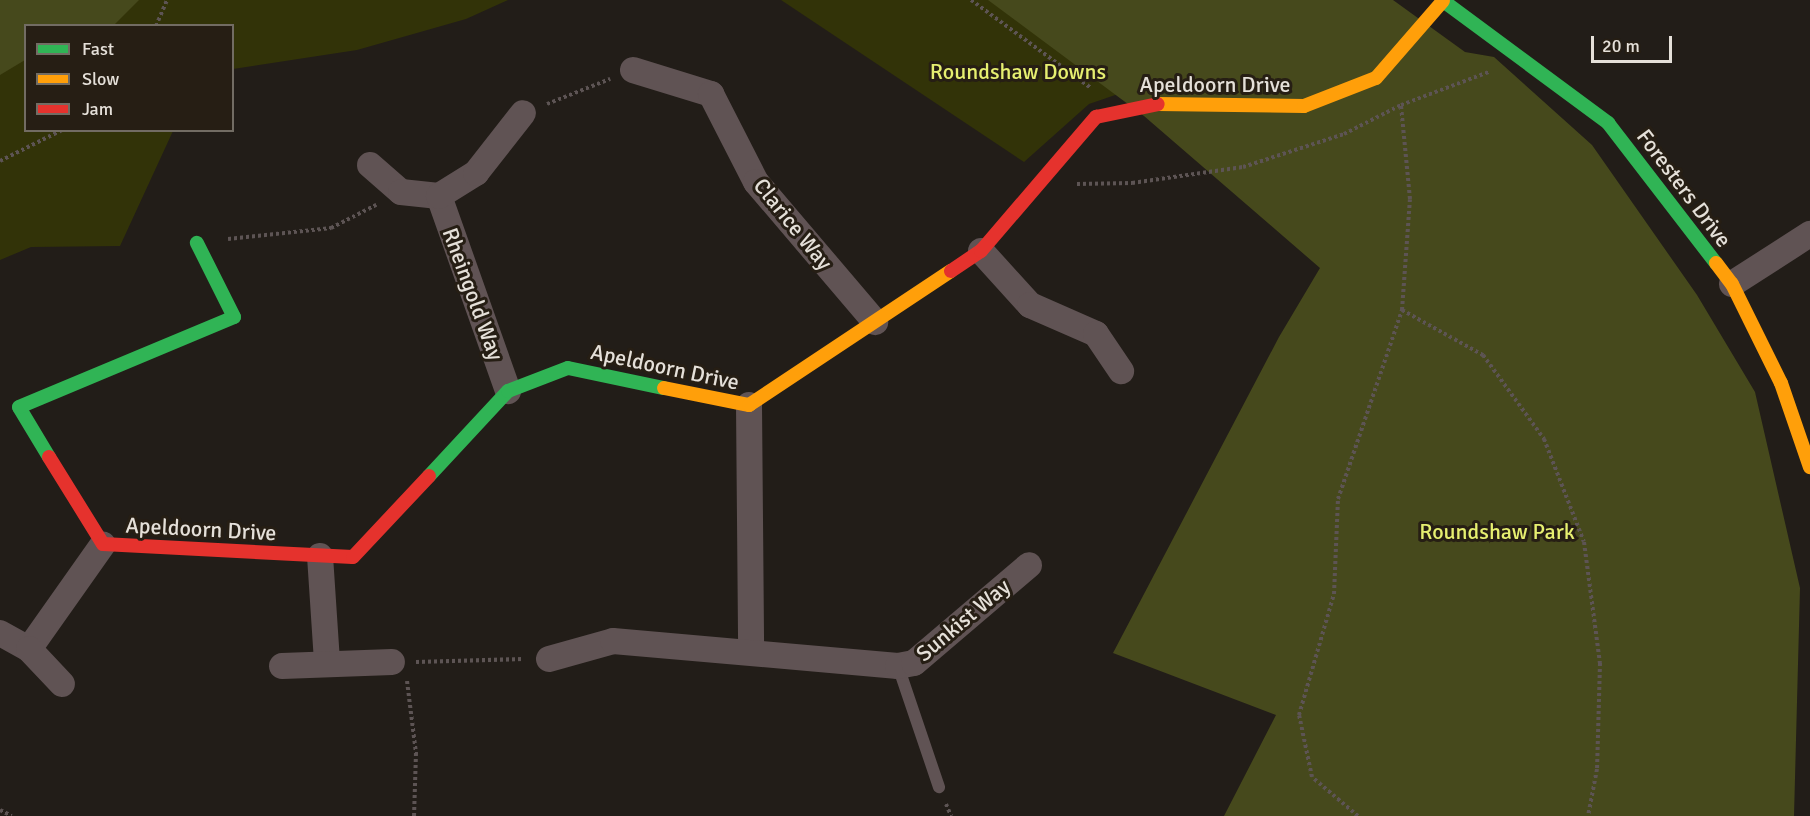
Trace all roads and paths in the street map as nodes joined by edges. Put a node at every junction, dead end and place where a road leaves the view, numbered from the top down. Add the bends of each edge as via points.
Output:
1 (167, 0) edge
2 (971, 0) edge
3 (1442, 0) edge
4 (157, 24) edge
5 (1526, 62) junction
6 (633, 70) joint
7 (1401, 105) junction
8 (1118, 108) junction
9 (523, 113) joint
10 (58, 132) edge
11 (0, 160) edge
12 (370, 165) dead end
13 (1032, 191) junction
14 (401, 192) junction
15 (439, 196) junction
16 (1810, 234) edge
17 (197, 243) joint
18 (981, 251) junction
19 (1732, 284) junction
20 (1402, 310) junction
21 (875, 322) junction
22 (1121, 371) dead end
23 (508, 391) junction
24 (748, 405) junction
25 (19, 407) junction
26 (0, 411) edge
27 (1810, 467) edge
28 (103, 544) junction
29 (320, 556) junction
30 (1029, 566) dead end
31 (0, 633) edge
32 (29, 649) junction
33 (751, 651) junction
34 (549, 659) joint
35 (327, 661) junction
36 (392, 662) junction
37 (282, 666) dead end
38 (898, 666) junction
39 (62, 684) dead end
40 (939, 787) dead end
41 (0, 810) edge
42 (12, 816) edge
43 (414, 816) edge
44 (1358, 816) edge
45 (1588, 816) edge

1 - 4 path
2 - 8 path
3 - 5 street, Foresters Drive
3 - 8 street, Apeldoorn Drive via 1376,78 1304,106
5 - 7 path via 1466,79
5 - 19 street, Foresters Drive via 1608,123
6 - 9 path
6 - 21 street, Clarice Way via 711,94 756,182
7 - 13 path via 1344,134 1243,167
7 - 20 path via 1410,199
8 - 13 street, Apeldoorn Drive via 1096,117
9 - 15 street via 476,173
10 - 11 path
12 - 14 street
13 - 18 street, Apeldoorn Drive
14 - 15 street
14 - 17 path via 331,228
15 - 23 street, Rheingold Way
16 - 19 street
17 - 25 street via 234,317
18 - 21 street, Apeldoorn Drive
18 - 22 street via 1030,305 1096,334
19 - 27 street, Foresters Drive via 1781,383
20 - 44 path via 1338,499 1334,594 1299,716 1312,777
20 - 45 path via 1483,355 1544,439 1584,542 1600,663 1597,769
21 - 24 street, Apeldoorn Drive
23 - 24 street, Apeldoorn Drive via 568,368
23 - 29 street, Apeldoorn Drive via 353,557
24 - 33 street
25 - 26 lane
25 - 28 street, Apeldoorn Drive
28 - 29 street, Apeldoorn Drive
28 - 32 street
29 - 35 street
30 - 38 street, Sunkist Way via 914,663
31 - 32 street
32 - 39 street
33 - 34 street, Sunkist Way via 614,641
33 - 38 street, Sunkist Way
34 - 36 path
35 - 36 street
35 - 37 street
36 - 43 path via 406,676 416,753
38 - 40 lane
41 - 42 path

